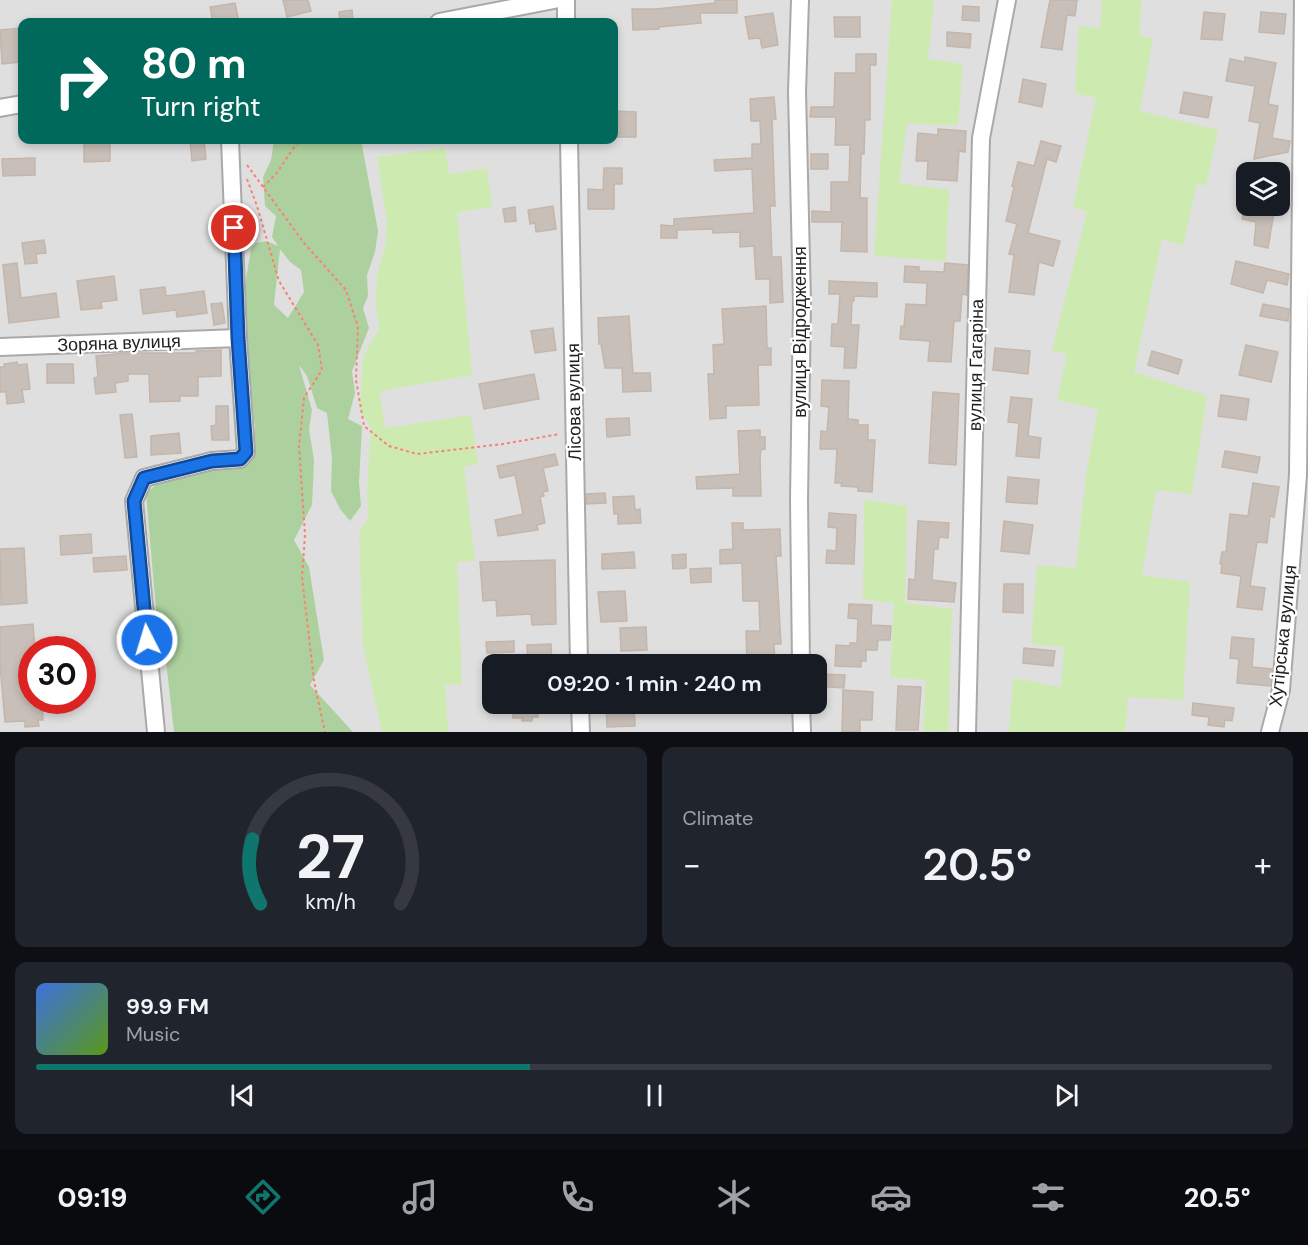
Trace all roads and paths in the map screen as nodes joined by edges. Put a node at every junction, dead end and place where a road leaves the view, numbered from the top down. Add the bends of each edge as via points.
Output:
1 (554, 0) edge
2 (566, 0) edge
3 (800, 0) edge
4 (1007, 0) edge
5 (1303, 0) edge
6 (460, 18) edge
7 (566, 18) edge
8 (18, 105) edge
9 (0, 108) edge
10 (230, 144) edge
11 (296, 144) edge
12 (569, 144) edge
13 (263, 187) junction
14 (238, 338) junction
15 (0, 347) edge
16 (575, 432) junction
17 (1303, 473) edge
18 (579, 654) edge
19 (801, 654) edge
20 (580, 714) edge
21 (801, 714) edge
22 (156, 732) edge
23 (325, 732) edge
24 (580, 732) edge
25 (802, 732) edge
26 (967, 732) edge
27 (1270, 732) edge

1 - 6 street
2 - 7 street
3 - 19 street, вулиця Відродження via 797,92 802,302
4 - 26 street, вулиця Гагаріна via 981,138
5 - 17 street, Хутірська вулиця
8 - 9 street
10 - 14 street
11 - 13 path
12 - 16 street, Лісова вулиця
13 - 16 path via 304,243 346,290 358,327 356,380 364,426 388,446 417,454
13 - 23 path via 242,161 279,281 318,345 322,370 304,398 299,447 305,535 302,577 314,681
14 - 15 street, Зоряна вулиця
14 - 22 street via 246,452 240,459 212,461 144,478 134,501
16 - 18 street, Лісова вулиця
17 - 27 street, Хутірська вулиця via 1281,690
20 - 24 street
21 - 25 street

